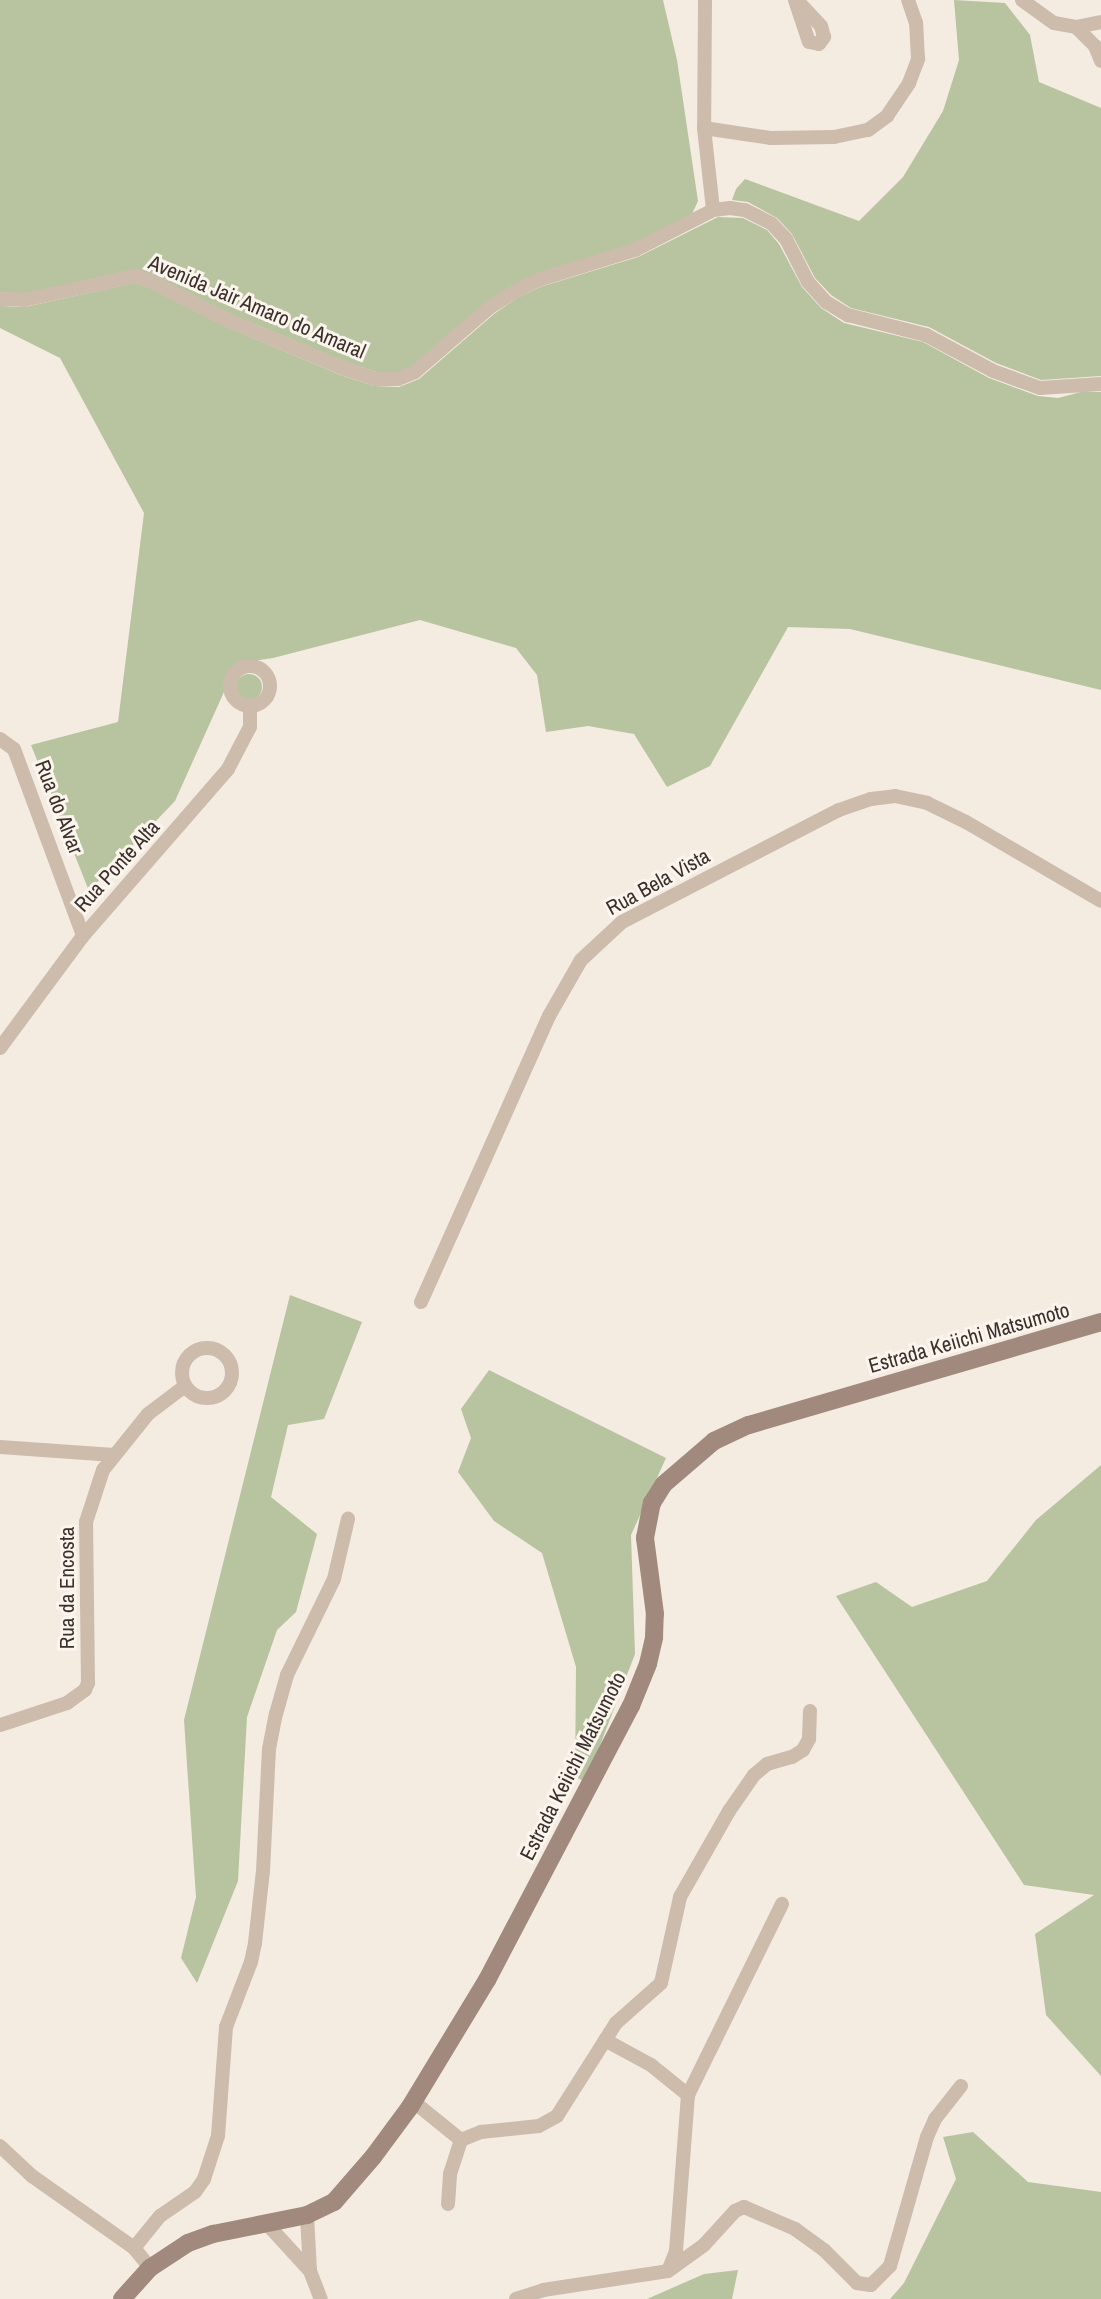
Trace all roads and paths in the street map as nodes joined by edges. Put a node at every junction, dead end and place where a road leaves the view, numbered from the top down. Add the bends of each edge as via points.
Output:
1 (705, 0) edge
2 (796, 0) edge
3 (908, 0) edge
4 (1022, 0) edge
5 (1101, 22) edge
6 (1076, 27) junction
7 (806, 36) dead end
8 (1101, 61) edge
9 (704, 128) junction
10 (713, 210) junction
11 (0, 299) edge
12 (1101, 384) edge
13 (250, 706) dead end
14 (0, 739) edge
15 (1101, 901) edge
16 (83, 936) junction
17 (0, 1048) edge
18 (421, 1302) dead end
19 (1101, 1322) edge
20 (185, 1386) dead end
21 (0, 1447) edge
22 (114, 1455) junction
23 (348, 1519) dead end
24 (810, 1711) dead end
25 (0, 1725) edge
26 (782, 1904) dead end
27 (606, 2040) junction
28 (961, 2086) dead end
29 (688, 2095) junction
30 (414, 2102) junction
31 (461, 2140) junction
32 (0, 2146) edge
33 (448, 2204) dead end
34 (307, 2215) junction
35 (267, 2224) junction
36 (134, 2248) junction
37 (150, 2268) junction
38 (310, 2271) junction
39 (668, 2271) junction
40 (122, 2299) edge
41 (321, 2299) edge
42 (516, 2299) edge

1 - 9 street
2 - 7 street
3 - 9 street via 916,23 918,59 899,101 868,130 834,137 771,138
4 - 6 street via 1055,23
5 - 6 street
6 - 8 street via 1095,46
9 - 10 street
10 - 11 street, Avenida Jair Amaro do Amaral via 635,250 514,292 415,372 398,379 376,379 345,369 135,276 24,300
10 - 12 street, Avenida Jair Amaro do Amaral via 745,210 772,224 786,239 808,282 826,302 848,315 926,335 993,371 1040,388
13 - 16 street, Rua Ponte Alta via 250,727 228,769
14 - 16 street, Rua do Alvar via 14,749
15 - 18 street, Rua Bela Vista via 966,822 927,803 895,796 839,810 622,922 581,960 549,1016
16 - 17 street, Rua Ponte Alta
19 - 30 main road, Estrada Keiichi Matsumoto via 749,1424 715,1441 664,1484 652,1503 645,1538 655,1614 648,1664 631,1706 487,1980
20 - 22 street, Rua da Encosta via 148,1414
21 - 22 street
22 - 25 street, Rua da Encosta via 103,1470 86,1522 88,1683 79,1697 67,1703
23 - 36 street via 334,1579 287,1675 276,1714 269,1749 264,1871 255,1943 226,2027 218,2136 195,2192 160,2217
24 - 27 street via 809,1739 803,1750 767,1764 754,1775 680,1897 661,1983 626,2012
26 - 29 street
27 - 29 street via 651,2065
27 - 31 street via 557,2116 539,2126 481,2132
28 - 39 street via 935,2119 890,2266 871,2285 857,2283 795,2229 744,2207
29 - 39 street via 676,2251
30 - 31 street
30 - 34 main road, Estrada Keiichi Matsumoto via 334,2202
31 - 33 street via 450,2174
32 - 36 street via 32,2176
34 - 35 main road, Estrada Keiichi Matsumoto
34 - 38 street
35 - 37 main road, Estrada Keiichi Matsumoto via 188,2243
35 - 38 street
36 - 37 street
37 - 40 main road, Estrada Keiichi Matsumoto
38 - 41 street
39 - 42 street via 542,2290

